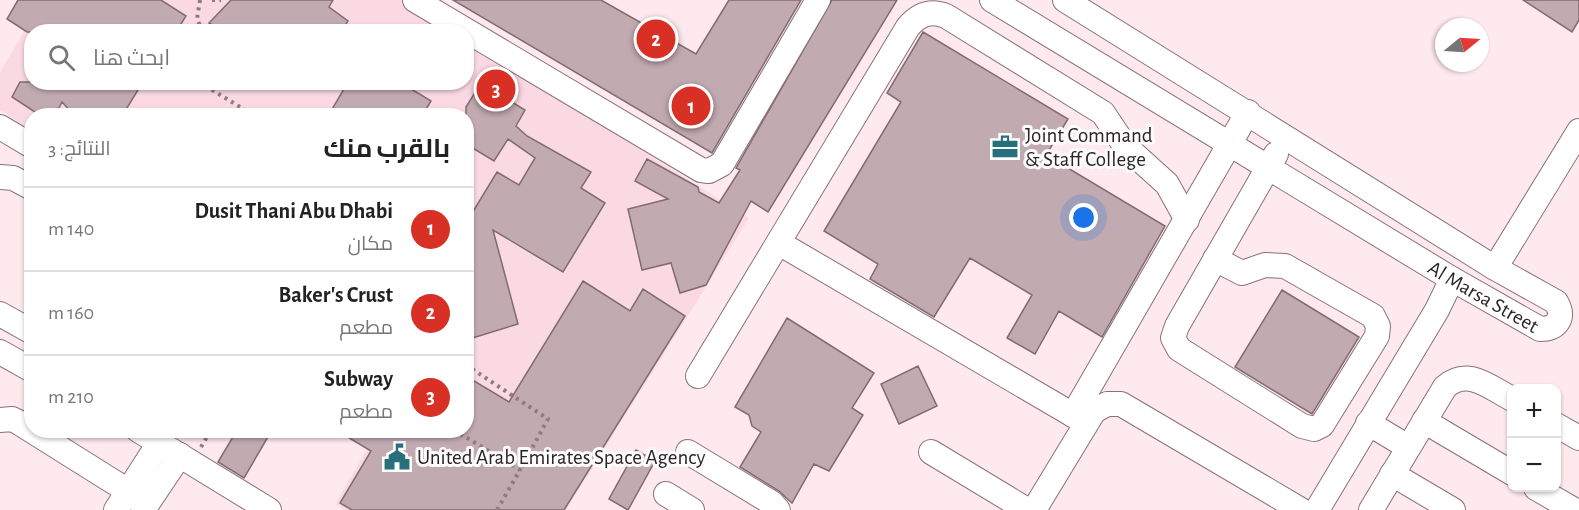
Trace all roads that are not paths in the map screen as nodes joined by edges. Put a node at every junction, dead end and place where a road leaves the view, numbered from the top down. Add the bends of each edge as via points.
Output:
1 (415, 0) edge
2 (818, 0) edge
3 (992, 0) edge
4 (1009, 0) edge
5 (1075, 6) edge
6 (455, 24) edge
7 (474, 35) edge
8 (1248, 112) junction
9 (0, 127) edge
10 (1579, 131) edge
11 (1287, 136) junction
12 (24, 141) edge
13 (1230, 143) junction
14 (1269, 166) junction
15 (0, 177) edge
16 (24, 184) edge
17 (1188, 220) junction
18 (779, 243) junction
19 (1215, 259) junction
20 (1495, 268) junction
21 (1452, 279) junction
22 (0, 314) edge
23 (24, 328) edge
24 (0, 352) edge
25 (24, 366) edge
26 (698, 376) dead end
27 (1507, 396) edge
28 (1079, 418) junction
29 (0, 420) edge
30 (1424, 421) junction
31 (1368, 423) junction
32 (24, 426) edge
33 (1561, 427) edge
34 (39, 438) edge
35 (151, 438) edge
36 (1579, 438) edge
37 (159, 443) junction
38 (1408, 447) junction
39 (688, 452) dead end
40 (931, 452) dead end
41 (180, 455) junction
42 (1507, 470) edge
43 (1392, 474) junction
44 (1543, 492) edge
45 (666, 494) dead end
46 (122, 500) edge
47 (239, 503) edge
48 (143, 510) edge
49 (268, 510) edge
50 (692, 510) edge
51 (777, 510) edge
52 (1027, 510) edge
53 (1034, 510) edge
54 (1301, 510) edge
55 (1317, 510) edge
56 (1371, 510) edge
57 (1453, 510) edge
58 (1574, 510) edge

1 - 6 street
2 - 7 street via 722,165 709,171 701,170
3 - 13 street, Al Marsa Street
4 - 5 street via 1067,33 1075,29
5 - 8 street, Al Marsa Street
8 - 11 street, Al Marsa Street
8 - 13 street
9 - 12 street
10 - 20 street
11 - 14 street
11 - 20 street, Al Marsa Street
13 - 14 street, Al Marsa Street
13 - 17 street
14 - 19 street
14 - 21 street, Al Marsa Street
15 - 16 street
17 - 18 street via 1167,184 1125,146 1103,113 946,16 929,12 908,27
17 - 28 street
18 - 26 street
18 - 28 street
19 - 19 street via 1176,326 1175,344 1302,426 1314,429 1322,425 1377,336 1373,316 1285,266 1265,265 1242,273
20 - 21 street, Al Marsa Street via 1556,302 1561,318 1556,325 1540,329
21 - 31 street
22 - 23 street
24 - 25 street
27 - 30 street via 1476,378 1453,379
28 - 53 street
28 - 54 street via 1107,404 1121,404
29 - 32 street via 12,419
30 - 38 street
30 - 42 street
31 - 38 street
31 - 55 street
33 - 36 street
34 - 46 street
35 - 37 street
37 - 41 street
37 - 46 street
38 - 43 street
39 - 51 street via 772,503
40 - 52 street
41 - 47 street
41 - 48 street
43 - 56 street
43 - 57 street
44 - 58 street
45 - 50 street
47 - 49 street

